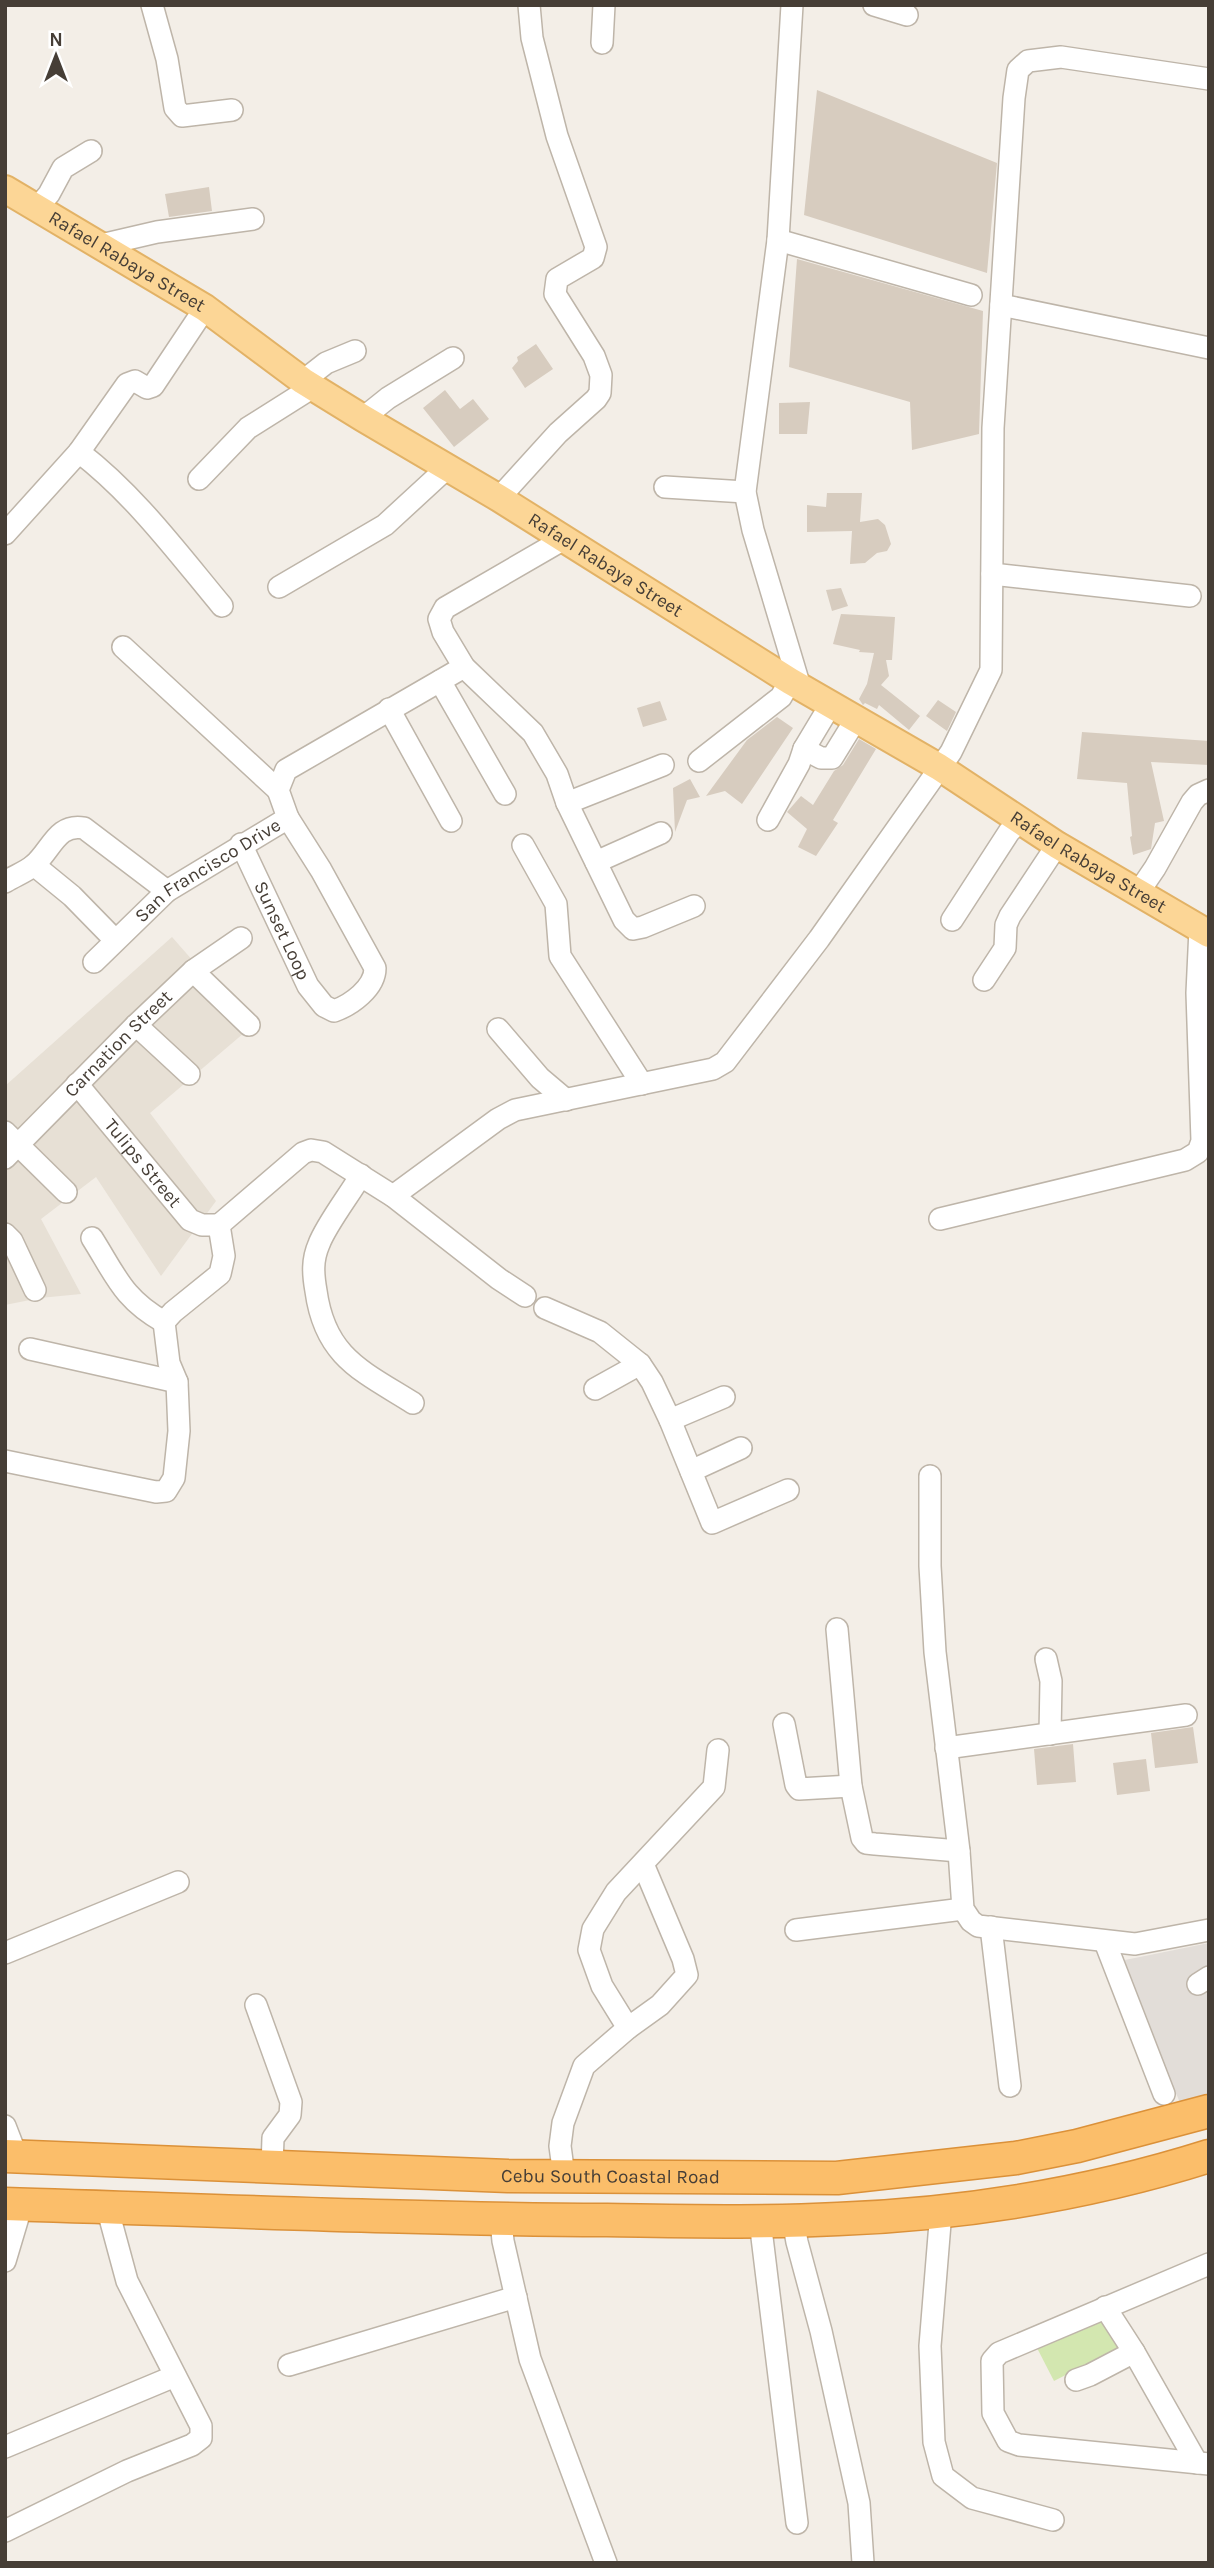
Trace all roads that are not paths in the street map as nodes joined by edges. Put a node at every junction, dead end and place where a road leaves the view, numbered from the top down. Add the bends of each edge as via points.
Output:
1 (152, 5) edge
2 (528, 5) edge
3 (604, 5) edge
4 (792, 5) edge
5 (874, 5) edge
6 (907, 15) dead end
7 (602, 43) dead end
8 (1209, 79) edge
9 (232, 110) dead end
10 (91, 151) dead end
11 (5, 190) edge
12 (37, 208) junction
13 (253, 219) dead end
14 (778, 240) junction
15 (101, 245) junction
16 (971, 295) dead end
17 (1001, 305) junction
18 (205, 308) junction
19 (1209, 348) edge
20 (355, 351) dead end
21 (453, 358) dead end
22 (308, 384) junction
23 (363, 418) junction
24 (79, 452) junction
25 (448, 467) junction
26 (199, 479) dead end
27 (664, 486) dead end
28 (745, 492) junction
29 (499, 498) junction
30 (5, 534) edge
31 (564, 540) junction
32 (992, 574) junction
33 (279, 587) dead end
34 (1190, 596) dead end
35 (222, 606) dead end
36 (123, 647) dead end
37 (464, 667) junction
38 (440, 681) junction
39 (795, 684) junction
40 (831, 705) junction
41 (389, 709) junction
42 (856, 719) junction
43 (804, 748) junction
44 (699, 761) dead end
45 (663, 765) dead end
46 (939, 767) junction
47 (278, 790) junction
48 (1209, 790) edge
49 (505, 794) dead end
50 (567, 803) junction
51 (288, 818) junction
52 (768, 820) dead end
53 (451, 821) dead end
54 (1019, 822) junction
55 (661, 833) dead end
56 (241, 844) junction
57 (523, 845) dead end
58 (1057, 845) junction
59 (596, 862) junction
60 (34, 865) junction
61 (5, 882) edge
62 (167, 891) junction
63 (1138, 892) junction
64 (694, 906) dead end
65 (952, 920) dead end
66 (1204, 931) edge
67 (241, 938) dead end
68 (115, 940) junction
69 (94, 962) dead end
70 (193, 971) junction
71 (984, 980) dead end
72 (136, 1025) junction
73 (249, 1025) dead end
74 (498, 1029) dead end
75 (189, 1074) dead end
76 (78, 1084) junction
77 (642, 1084) junction
78 (566, 1100) junction
79 (10, 1144) edge
80 (361, 1175) junction
81 (66, 1192) dead end
82 (393, 1196) junction
83 (940, 1219) dead end
84 (219, 1225) junction
85 (5, 1234) edge
86 (92, 1238) dead end
87 (36, 1290) dead end
88 (525, 1296) dead end
89 (545, 1308) dead end
90 (164, 1322) junction
91 (30, 1349) dead end
92 (640, 1364) junction
93 (177, 1382) junction
94 (595, 1389) dead end
95 (724, 1397) dead end
96 (413, 1403) dead end
97 (670, 1420) junction
98 (741, 1448) dead end
99 (5, 1461) edge
100 (691, 1471) junction
101 (930, 1476) dead end
102 (788, 1490) dead end
103 (837, 1629) dead end
104 (1046, 1659) dead end
105 (1186, 1715) dead end
106 (784, 1724) dead end
107 (1050, 1734) junction
108 (946, 1748) junction
109 (718, 1750) dead end
110 (851, 1786) junction
111 (959, 1850) junction
112 (643, 1864) junction
113 (178, 1882) dead end
114 (963, 1909) junction
115 (991, 1927) junction
116 (796, 1930) dead end
117 (1209, 1930) edge
118 (1105, 1942) junction
119 (5, 1952) edge
120 (256, 2005) dead end
121 (628, 2028) junction
122 (1010, 2085) dead end
123 (1164, 2094) dead end
124 (1209, 2111) edge
125 (5, 2126) edge
126 (1209, 2156) edge
127 (11, 2157) edge
128 (272, 2167) junction
129 (564, 2176) junction
130 (14, 2204) edge
131 (107, 2207) junction
132 (941, 2211) junction
133 (501, 2220) junction
134 (793, 2220) junction
135 (760, 2221) junction
136 (9, 2234) edge
137 (5, 2261) edge
138 (1207, 2268) edge
139 (516, 2297) junction
140 (1105, 2307) junction
141 (1134, 2351) junction
142 (289, 2365) dead end
143 (175, 2376) junction
144 (1076, 2380) dead end
145 (5, 2447) edge
146 (1203, 2464) edge
147 (1053, 2521) dead end
148 (797, 2524) dead end
149 (5, 2531) edge
150 (606, 2563) edge
151 (863, 2563) edge

1 - 9 street via 174,108 182,116
2 - 29 street via 557,136 596,247 593,258 557,279 555,293 594,356 601,387 596,399
3 - 7 street
4 - 14 street
5 - 6 street
8 - 17 street via 1061,57 1022,64 1015,80
10 - 12 street via 63,168
11 - 12 main road, Rafael Rabaya Street
12 - 15 main road, Rafael Rabaya Street
13 - 15 street
14 - 16 street
14 - 28 street
15 - 18 main road, Rafael Rabaya Street
17 - 19 street
17 - 32 street via 993,428
18 - 22 main road, Rafael Rabaya Street
18 - 24 street via 153,386 147,388 135,381 127,384
20 - 22 street via 326,363
21 - 23 street
22 - 23 main road, Rafael Rabaya Street
22 - 26 street via 248,428
23 - 25 main road, Rafael Rabaya Street
24 - 30 street
24 - 35 street via 139,507
25 - 29 main road, Rafael Rabaya Street
25 - 33 street via 385,525
27 - 28 street
28 - 39 street
29 - 31 main road, Rafael Rabaya Street
31 - 37 street via 445,608 439,619 443,632
31 - 39 main road, Rafael Rabaya Street
32 - 34 street
32 - 46 street via 991,670
36 - 47 street
37 - 38 street
37 - 50 street via 533,733 557,774
38 - 41 street
38 - 49 street
39 - 40 main road, Rafael Rabaya Street
39 - 44 street
40 - 42 main road, Rafael Rabaya Street
40 - 43 street
41 - 47 street, San Francisco Drive via 286,770
41 - 53 street
42 - 43 street via 832,758 821,758
42 - 46 main road, Rafael Rabaya Street
43 - 52 street
45 - 50 street
46 - 54 main road, Rafael Rabaya Street
46 - 77 street via 819,939 725,1062 713,1069
47 - 51 street, San Francisco Drive
48 - 63 street via 1192,802
50 - 59 street
51 - 56 street, San Francisco Drive
51 - 56 street, Sunset Loop via 375,968 370,986 344,1007 334,1011 324,1006 308,986
54 - 58 main road, Rafael Rabaya Street
54 - 65 street
55 - 59 street
56 - 62 street, San Francisco Drive
57 - 77 street via 556,904 560,956
58 - 63 main road, Rafael Rabaya Street
58 - 71 street via 1010,916 1005,948
59 - 64 street via 624,920 633,929
60 - 61 street
60 - 62 street via 62,830 74,826 84,828
60 - 68 street
62 - 68 street, San Francisco Drive
63 - 66 main road, Rafael Rabaya Street
66 - 83 street via 1197,993 1202,1141 1198,1152 1185,1160
67 - 70 street, Carnation Street
68 - 69 street, San Francisco Drive
70 - 72 street, Carnation Street
70 - 73 street
72 - 75 street
72 - 76 street, Carnation Street
74 - 78 street via 540,1078
76 - 79 street, Carnation Street
76 - 84 street, Tulips Street via 190,1220
77 - 78 street
78 - 82 street via 499,1119
79 - 81 street
80 - 82 street
80 - 84 street via 323,1152 311,1150
80 - 96 street via 319,1242 313,1269 318,1310 332,1344 354,1366
82 - 88 street
84 - 90 street via 224,1256 220,1274
85 - 87 street
86 - 90 street via 123,1290
89 - 92 street via 600,1332
90 - 93 street via 169,1363
91 - 93 street
92 - 94 street
92 - 97 street
93 - 99 street via 179,1431 174,1478 166,1490 156,1493
95 - 97 street
97 - 100 street
98 - 100 street
100 - 102 street via 712,1523
101 - 108 street via 935,1652
103 - 110 street
104 - 107 street via 1051,1681
105 - 107 street
106 - 110 street via 799,1789
107 - 108 street
108 - 111 street
109 - 112 street via 714,1787
110 - 111 street via 866,1843
111 - 114 street
112 - 121 street via 602,1912 589,1950 602,1986
112 - 121 street via 687,1975 660,2005
113 - 119 street
114 - 115 street via 978,1926
114 - 116 street
115 - 118 street
115 - 122 street
117 - 118 street via 1135,1944
118 - 123 street
120 - 128 street via 291,2102 290,2115 273,2138
121 - 129 street via 584,2066 563,2123
124 - 129 highway, Cebu South Coastal Road via 1016,2158 887,2173 824,2178
125 - 127 street
126 - 132 highway via 1015,2203
127 - 128 highway, Cebu South Coastal Road
128 - 129 highway, Cebu South Coastal Road
130 - 131 highway
130 - 136 street
131 - 133 highway
131 - 143 street via 127,2280
132 - 134 highway
132 - 147 street via 930,2346 934,2442 943,2476 972,2498
133 - 135 highway
133 - 139 street
134 - 135 highway
134 - 151 street via 859,2503
135 - 148 street
136 - 137 street
138 - 140 street
139 - 142 street
139 - 150 street via 530,2359
140 - 141 street
140 - 146 street via 999,2353 992,2361 993,2413 1008,2441
141 - 144 street
141 - 146 street
143 - 145 street
143 - 149 street via 201,2426 201,2438

